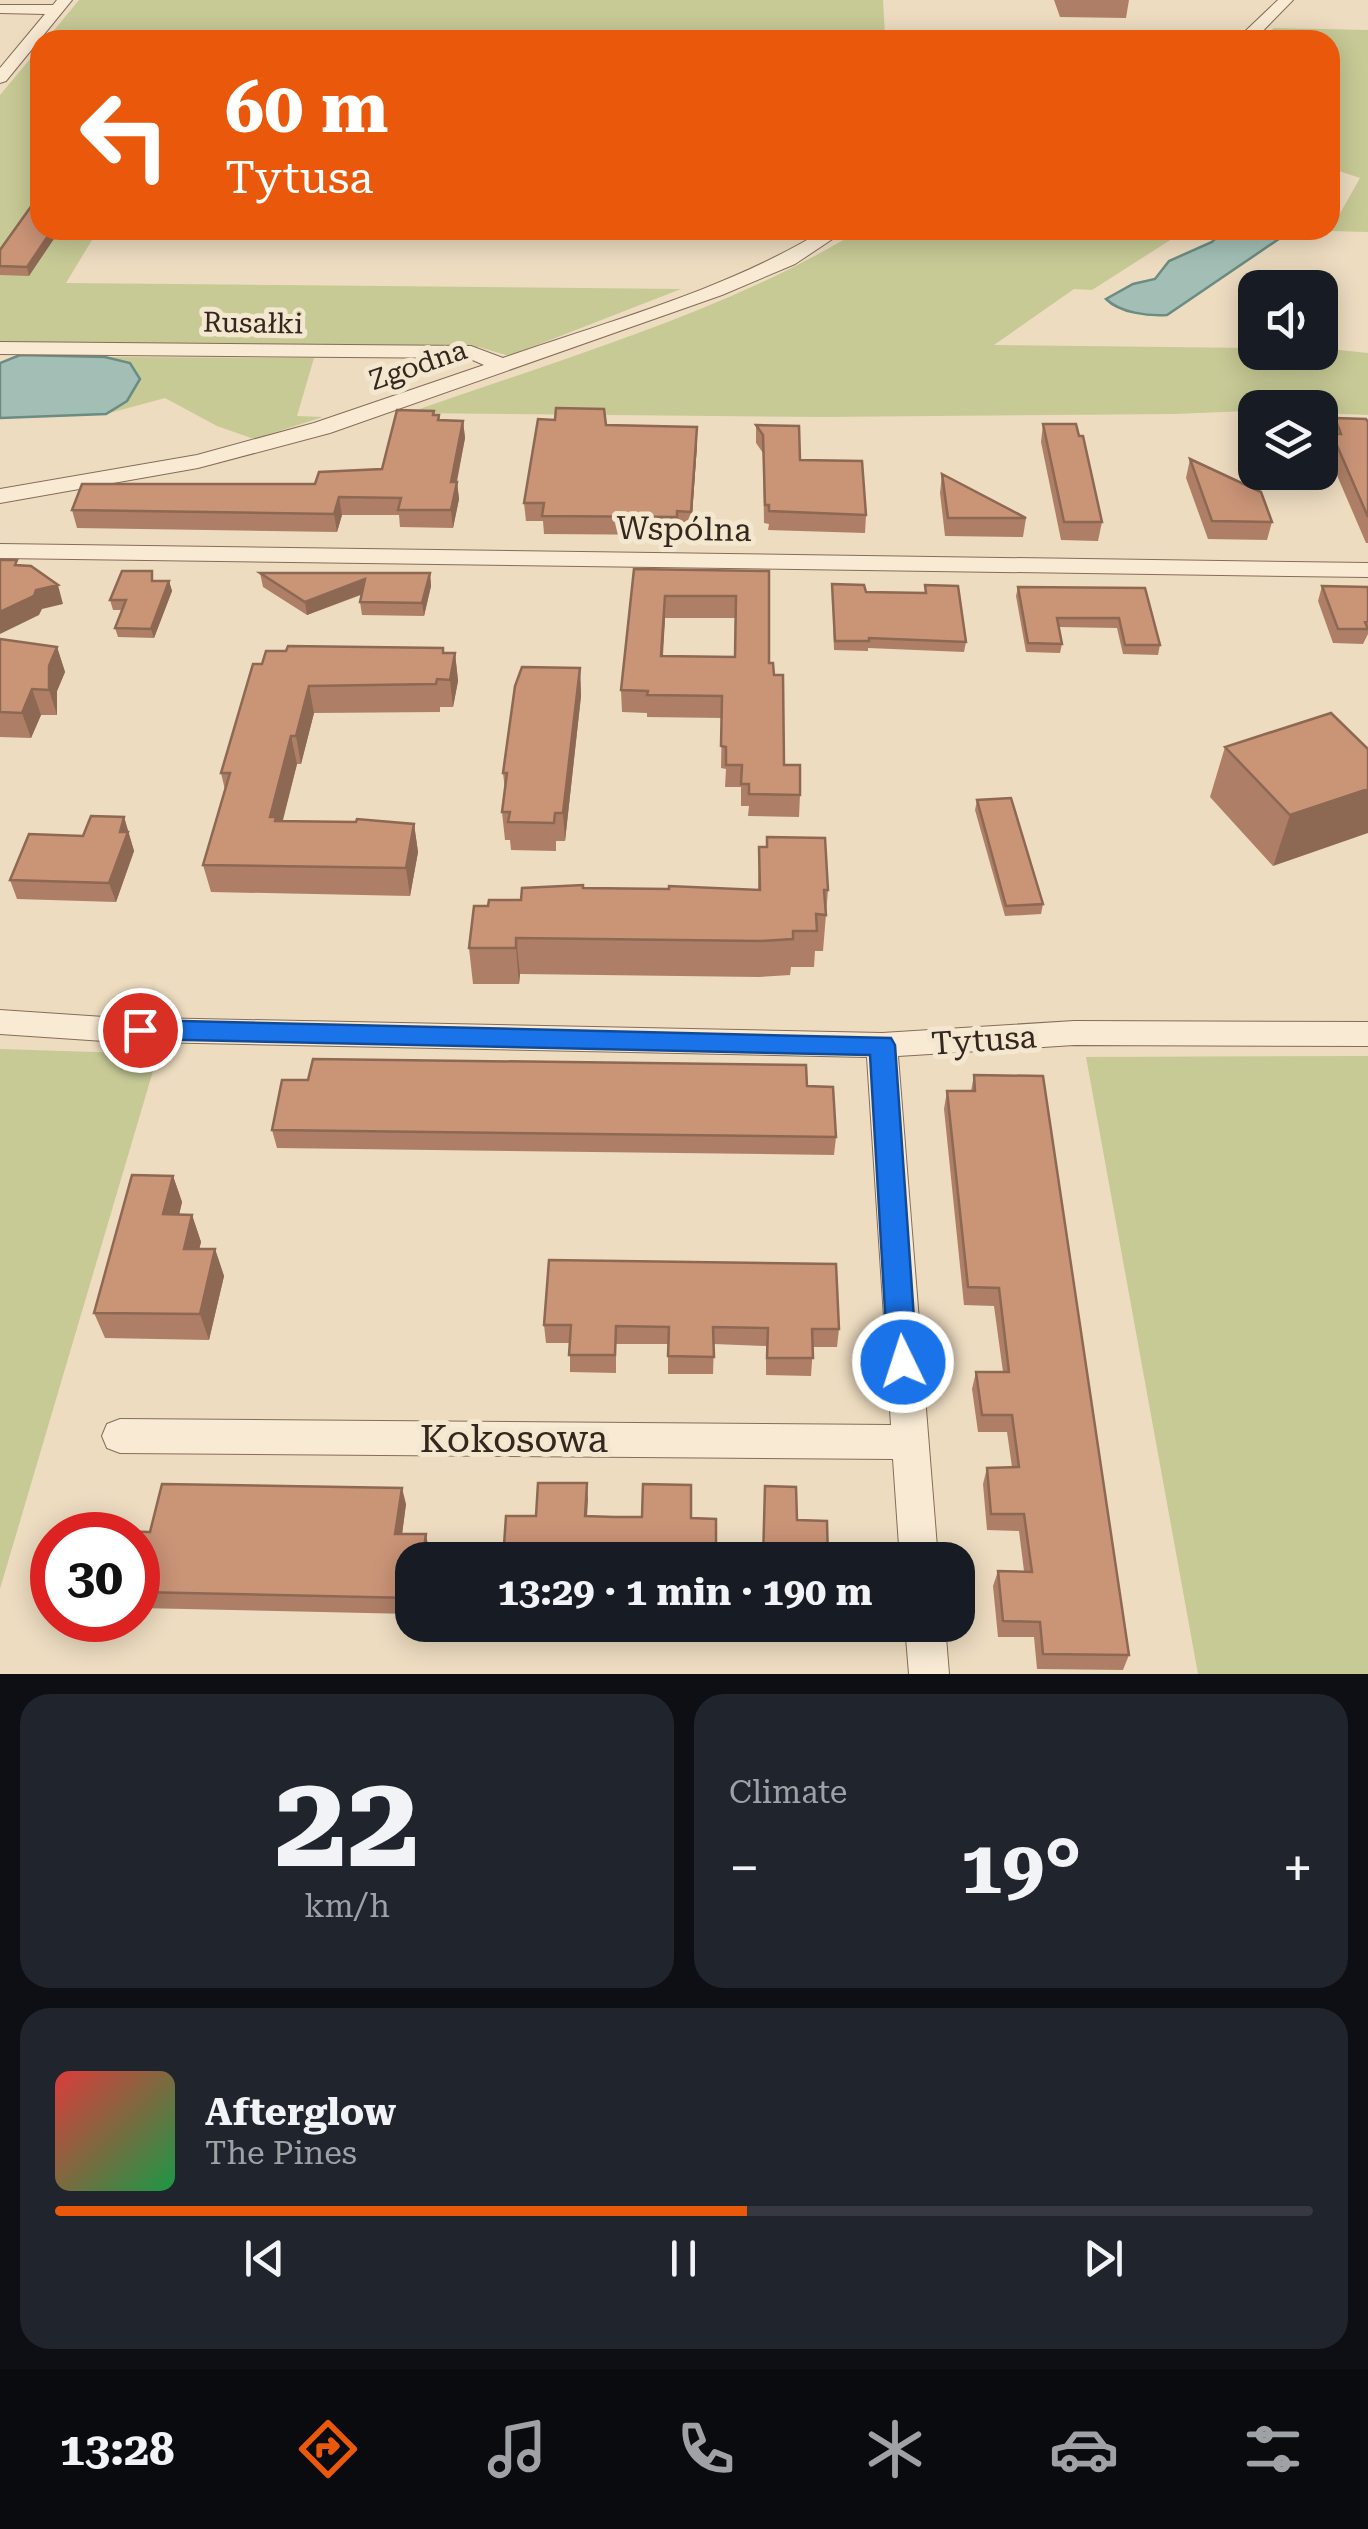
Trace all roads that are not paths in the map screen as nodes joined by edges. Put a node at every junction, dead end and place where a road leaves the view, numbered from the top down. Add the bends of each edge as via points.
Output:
1 (1286, 0) edge
2 (62, 5) edge
3 (0, 9) edge
4 (41, 30) edge
5 (1258, 30) edge
6 (30, 43) edge
7 (0, 78) edge
8 (821, 240) edge
9 (0, 348) edge
10 (503, 365) junction
11 (0, 496) edge
12 (0, 552) edge
13 (1368, 570) edge
14 (0, 1022) edge
15 (1368, 1034) edge
16 (882, 1045) junction
17 (120, 1436) dead end
18 (908, 1442) junction
19 (917, 1542) edge
20 (926, 1642) edge
21 (929, 1674) edge

1 - 5 street
2 - 3 street
2 - 4 street
6 - 7 street
8 - 10 street, Zgodna via 715,291
9 - 10 street, Rusałki via 471,352
10 - 11 street, Zgodna via 251,449
12 - 13 street, Wspólna
14 - 16 street, Tytusa
15 - 16 street, Tytusa via 1074,1033
16 - 18 street
17 - 18 street, Kokosowa
18 - 19 street
20 - 21 street

